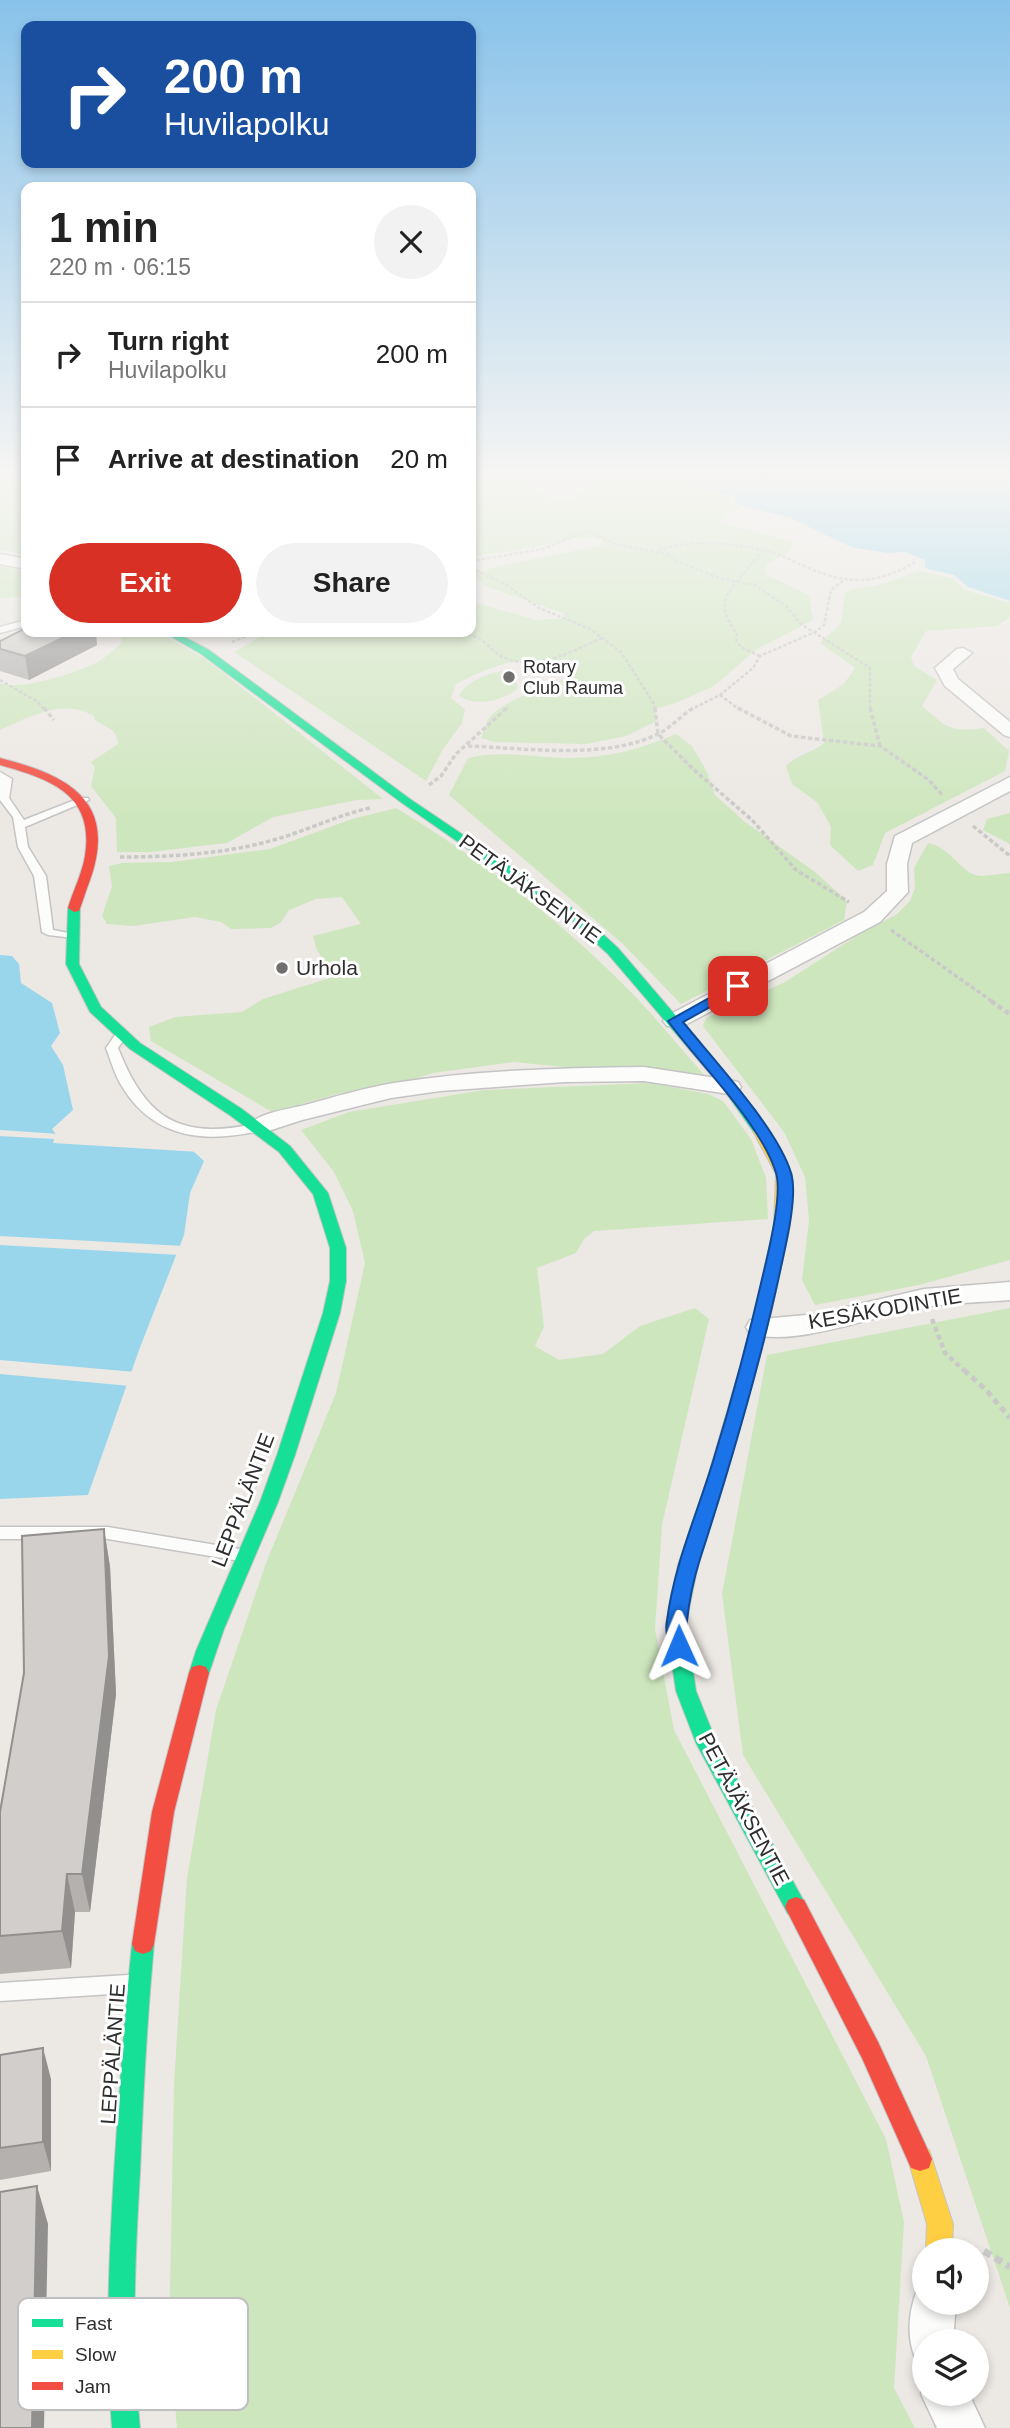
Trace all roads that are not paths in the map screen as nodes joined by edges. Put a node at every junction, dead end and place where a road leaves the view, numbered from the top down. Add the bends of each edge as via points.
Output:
1 (21, 624) edge
2 (0, 630) edge
3 (177, 637) edge
4 (962, 653) dead end
5 (1010, 731) edge
6 (0, 761) edge
7 (0, 775) edge
8 (1010, 783) edge
9 (84, 800) junction
10 (20, 825) junction
11 (70, 936) junction
12 (675, 1021) junction
13 (119, 1038) junction
14 (729, 1087) junction
15 (259, 1128) junction
16 (1010, 1291) edge
17 (760, 1327) junction
18 (0, 1533) edge
19 (245, 1556) junction
20 (140, 1983) junction
21 (0, 1992) edge
22 (939, 2238) edge
23 (120, 2298) edge
24 (950, 2406) edge
25 (125, 2410) edge
26 (126, 2428) edge
27 (962, 2428) edge

1 - 2 lane
3 - 12 street, PETÄJÄKSENTIE via 205,652 406,801 577,918
4 - 5 street via 944,668 951,682
6 - 9 street via 62,781
7 - 10 lane via 7,779 4,798
8 - 12 street via 902,840 898,892 872,917
9 - 10 lane
9 - 11 street, LEPPÄLÄNTIE via 94,832
10 - 11 lane via 23,847 40,876 48,932
11 - 13 street, LEPPÄLÄNTIE via 73,962 85,993 97,1016
12 - 14 street, PETÄJÄKSENTIE
13 - 15 street, LEPPÄLÄNTIE
13 - 15 lane via 112,1048 128,1086 150,1114 186,1132 232,1135
14 - 15 street via 644,1074 440,1084 391,1091
14 - 17 street, PETÄJÄKSENTIE via 784,1174 782,1225
15 - 19 street, LEPPÄLÄNTIE via 320,1186 339,1241 339,1272 271,1498
16 - 17 street, KESÄKODINTIE via 925,1298 817,1323
17 - 22 street, PETÄJÄKSENTIE via 683,1589 676,1624 686,1691 706,1743 771,1857 922,2162 940,2224
18 - 19 lane via 108,1533
19 - 20 street, LEPPÄLÄNTIE via 215,1624 174,1762 144,1925
20 - 21 lane
20 - 23 street, LEPPÄLÄNTIE
24 - 27 street
25 - 26 street, LEPPÄLÄNTIE

